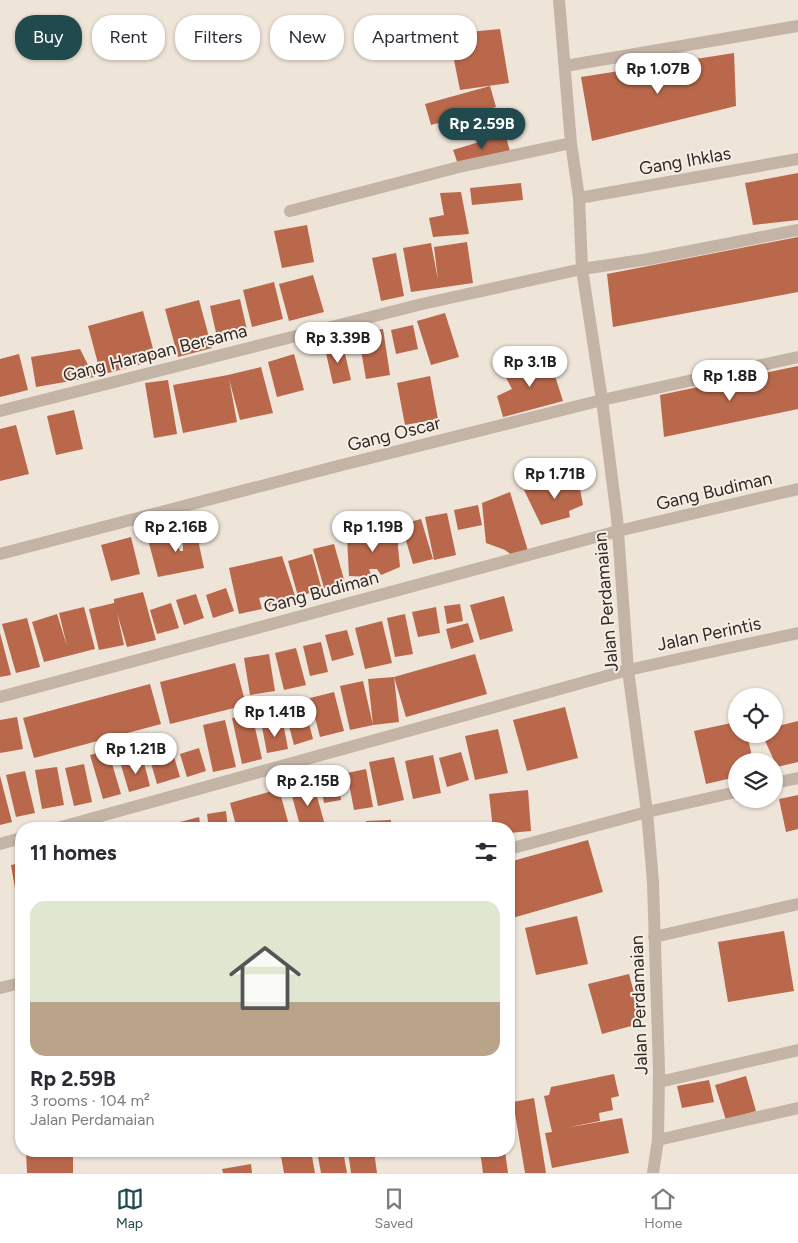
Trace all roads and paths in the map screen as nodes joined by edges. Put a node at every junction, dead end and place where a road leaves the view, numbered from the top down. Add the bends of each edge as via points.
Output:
1 (559, 0) edge
2 (798, 26) edge
3 (565, 66) junction
4 (571, 143) junction
5 (798, 159) edge
6 (579, 198) junction
7 (290, 211) dead end
8 (798, 230) edge
9 (582, 269) junction
10 (798, 358) edge
11 (602, 400) junction
12 (0, 411) edge
13 (798, 489) edge
14 (618, 531) junction
15 (0, 554) edge
16 (798, 633) edge
17 (628, 670) junction
18 (0, 697) edge
19 (798, 778) edge
20 (783, 781) edge
21 (728, 794) edge
22 (647, 812) junction
23 (79, 822) edge
24 (15, 840) edge
25 (0, 844) edge
26 (515, 847) edge
27 (798, 904) edge
28 (654, 937) junction
29 (15, 984) edge
30 (0, 988) edge
31 (798, 1050) edge
32 (659, 1082) junction
33 (798, 1108) edge
34 (658, 1140) junction
35 (653, 1173) edge

1 - 3 street, Jalan Perdamaian
2 - 3 street
3 - 4 street, Jalan Perdamaian
4 - 6 street, Jalan Perdamaian
4 - 7 street via 459,167
5 - 6 street, Gang Ihklas
6 - 9 street, Jalan Perdamaian
8 - 9 street, Gang Harapan Bersama
9 - 11 street, Jalan Perdamaian
9 - 12 street, Gang Harapan Bersama via 422,304
10 - 11 street, Gang Oscar
11 - 14 street, Jalan Perdamaian
11 - 15 street, Gang Oscar
13 - 14 street, Gang Budiman
14 - 17 street, Jalan Perdamaian
14 - 18 street, Gang Budiman
16 - 17 street, Jalan Perintis
17 - 22 street, Jalan Perdamaian
17 - 23 street, Jalan Perintis
19 - 20 street
21 - 22 street
22 - 26 street
22 - 28 street, Jalan Perdamaian
24 - 25 street
27 - 28 street
28 - 32 street, Jalan Perdamaian
29 - 30 street
31 - 32 street
32 - 34 street, Jalan Perdamaian
33 - 34 street
34 - 35 street, Jalan Perdamaian

